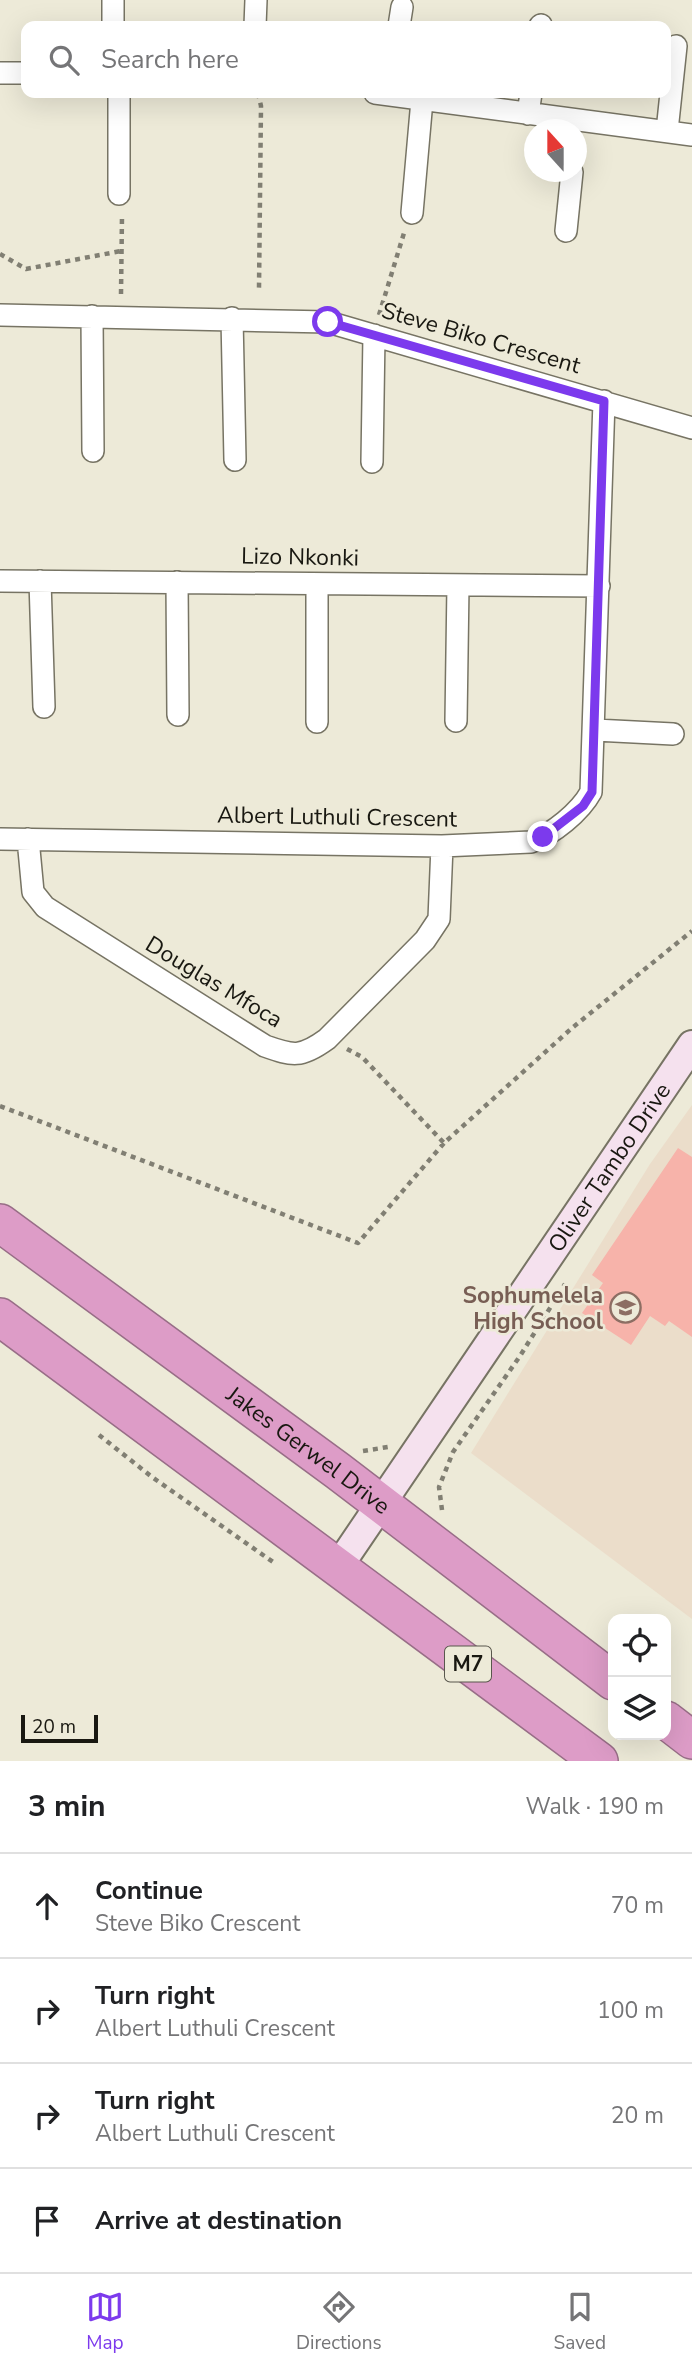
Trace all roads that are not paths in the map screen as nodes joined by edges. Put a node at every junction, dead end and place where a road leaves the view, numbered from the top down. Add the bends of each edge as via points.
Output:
1 (113, 0) edge
2 (256, 0) edge
3 (113, 21) edge
4 (255, 21) edge
5 (676, 46) dead end
6 (0, 73) edge
7 (21, 73) edge
8 (671, 93) edge
9 (120, 98) edge
10 (411, 98) edge
11 (670, 98) edge
12 (422, 100) junction
13 (529, 103) edge
14 (564, 119) edge
15 (587, 126) edge
16 (667, 131) junction
17 (692, 135) edge
18 (571, 182) edge
19 (119, 194) road end
20 (412, 213) road end
21 (566, 231) dead end
22 (0, 315) edge
23 (92, 316) junction
24 (232, 318) junction
25 (374, 335) junction
26 (604, 401) junction
27 (692, 428) edge
28 (93, 451) dead end
29 (235, 460) dead end
30 (372, 462) dead end
31 (0, 581) edge
32 (40, 581) junction
33 (177, 582) junction
34 (317, 583) junction
35 (458, 585) junction
36 (599, 586) junction
37 (44, 707) dead end
38 (178, 715) dead end
39 (456, 721) dead end
40 (317, 722) dead end
41 (595, 730) junction
42 (673, 734) dead end
43 (0, 839) edge
44 (28, 839) junction
45 (442, 846) junction
46 (692, 1045) edge
47 (0, 1223) edge
48 (0, 1317) edge
49 (381, 1504) junction
50 (338, 1567) junction
51 (608, 1677) edge
52 (671, 1724) edge
53 (692, 1740) edge
54 (598, 1761) edge

1 - 3 street
2 - 4 street
5 - 8 street
6 - 7 street
9 - 19 street
10 - 12 street
11 - 16 street
12 - 13 street
12 - 20 street
13 - 14 street
15 - 16 street
16 - 17 street
18 - 21 street
22 - 23 street, Steve Biko Crescent
23 - 24 street, Steve Biko Crescent
23 - 28 street
24 - 25 street, Steve Biko Crescent via 328,322
24 - 29 street
25 - 26 street, Steve Biko Crescent
25 - 30 street
26 - 27 street, Steve Biko Crescent
26 - 36 street, Albert Luthuli Crescent
31 - 32 street, Lizo Nkonki
32 - 33 street, Lizo Nkonki
32 - 37 street
33 - 34 street, Lizo Nkonki
33 - 38 street
34 - 35 street, Lizo Nkonki
34 - 40 street
35 - 36 street, Lizo Nkonki
35 - 39 street
36 - 41 street, Albert Luthuli Crescent
41 - 42 street
41 - 45 street, Albert Luthuli Crescent via 592,792 583,806 543,837 531,842
43 - 44 street, Albert Luthuli Crescent
44 - 45 street, Albert Luthuli Crescent
44 - 45 street, Douglas Mfoca via 33,892 45,907 265,1046 291,1056 312,1050 327,1039 425,940 439,919
46 - 49 street, Oliver Tambo Drive
47 - 49 highway, Jakes Gerwel Drive
48 - 50 highway, M7
49 - 50 street, Oliver Tambo Drive
49 - 51 highway, Jakes Gerwel Drive
50 - 54 highway, M7
52 - 53 highway

